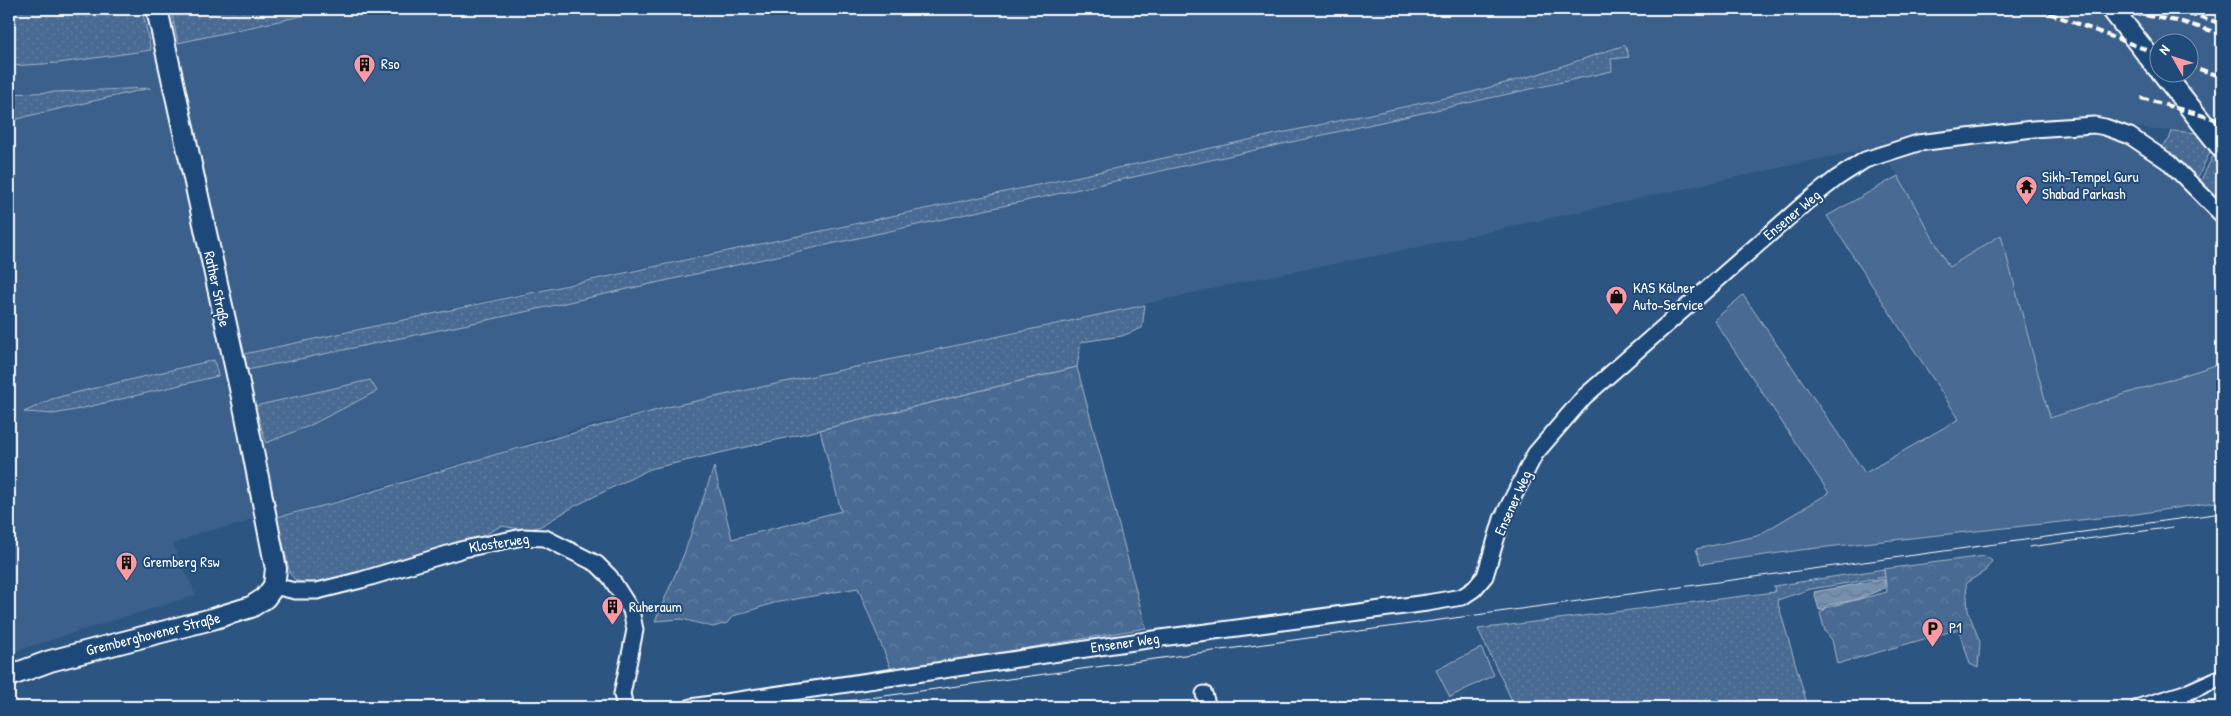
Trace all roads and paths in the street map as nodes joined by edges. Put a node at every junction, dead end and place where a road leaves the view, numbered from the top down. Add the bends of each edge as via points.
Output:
1 (157, 9) edge
2 (2112, 9) edge
3 (2148, 55) edge
4 (2170, 82) edge
5 (2222, 148) edge
6 (2222, 215) edge
7 (275, 578) junction
8 (9, 676) edge
9 (2222, 677) edge
10 (2162, 704) edge
11 (625, 707) edge
12 (691, 707) edge
13 (2139, 707) edge

1 - 7 street, Rather Straße via 245,411
2 - 3 street
4 - 5 street
6 - 12 street, Ensener Weg via 2170,163 2130,136 2105,127 2033,129 1956,137 1918,143 1874,157 1837,178 1805,203 1584,397 1535,454 1502,519 1485,576 1462,597
7 - 8 street, Gremberghovener Straße via 266,598 232,614 67,656
7 - 11 street, Klosterweg via 296,591 317,591 464,549 522,537 545,538 597,564 610,577 631,610 635,630 622,694
9 - 10 street
10 - 13 street

